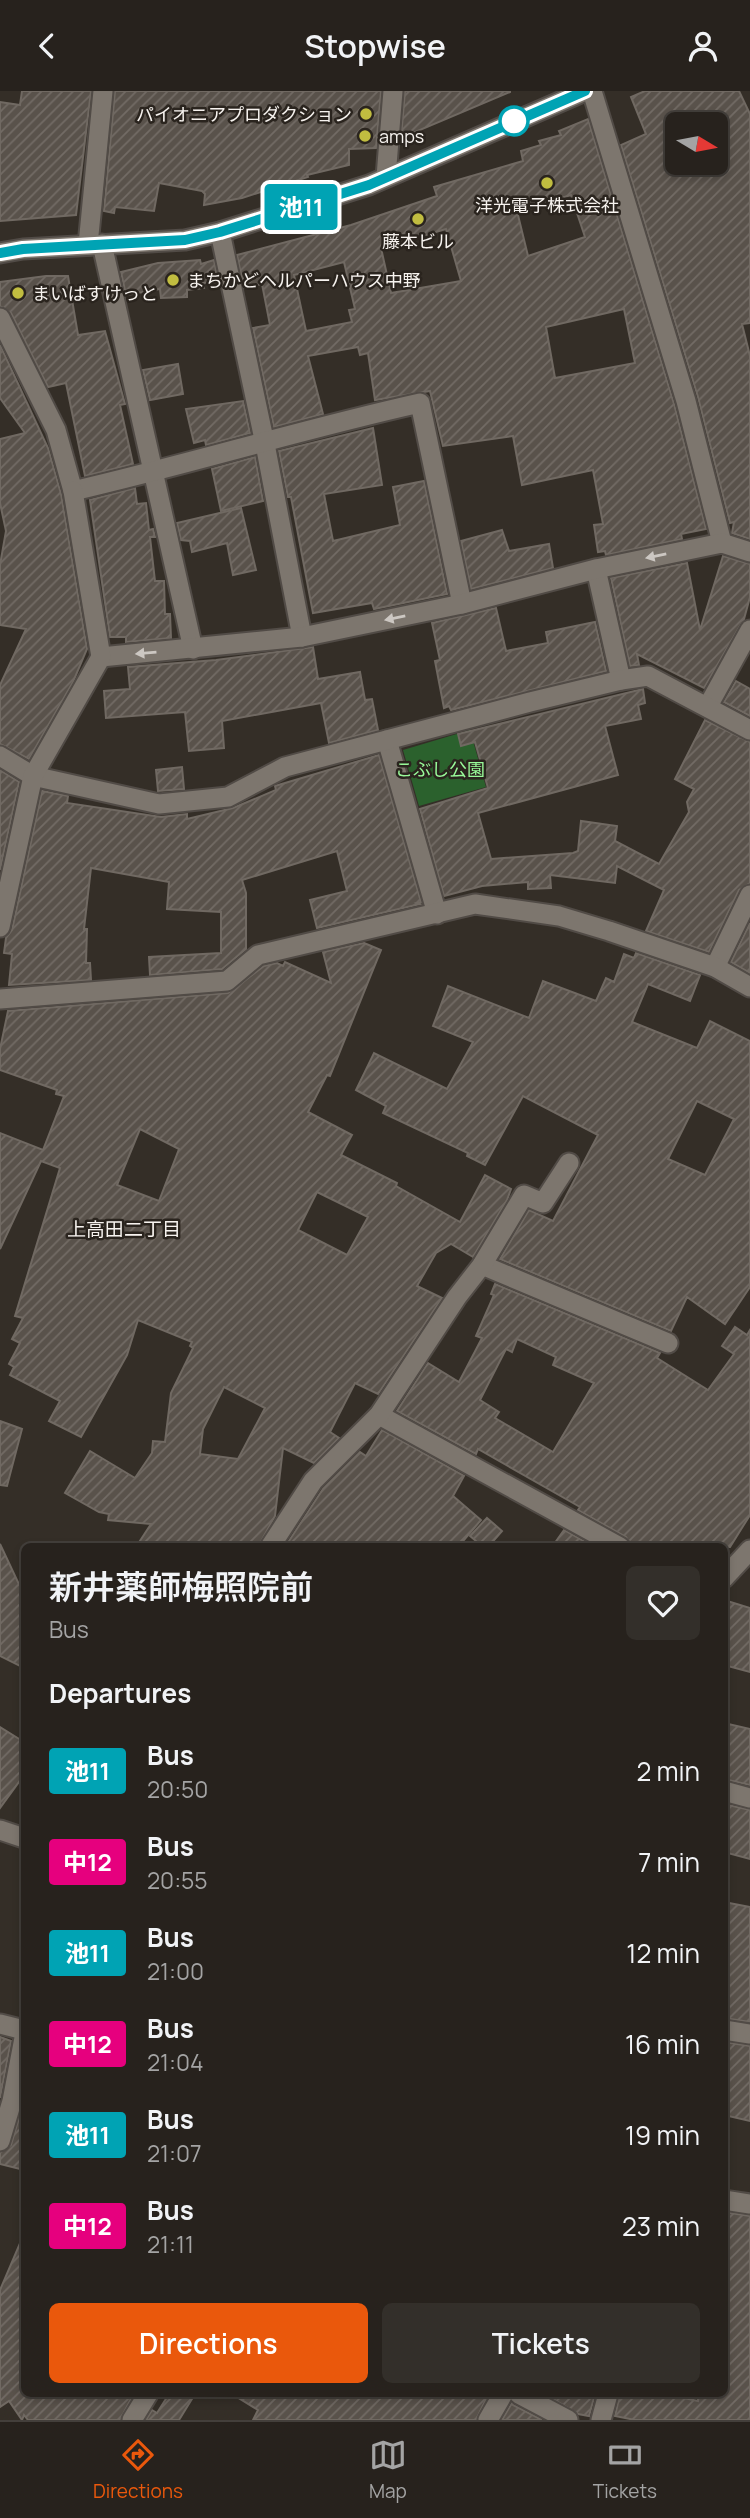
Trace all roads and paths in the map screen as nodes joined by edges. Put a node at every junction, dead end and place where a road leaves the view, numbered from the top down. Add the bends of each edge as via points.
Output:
1 (103, 91) edge
2 (393, 91) edge
3 (585, 91) edge
4 (592, 91) edge
5 (386, 177) junction
6 (220, 232) junction
7 (95, 245) junction
8 (0, 253) edge
9 (0, 319) edge
10 (265, 444) junction
11 (154, 473) junction
12 (73, 491) junction
13 (722, 543) junction
14 (750, 552) edge
15 (596, 569) junction
16 (462, 604) junction
17 (750, 630) edge
18 (302, 637) junction
19 (193, 649) junction
20 (101, 657) junction
21 (621, 680) junction
22 (708, 706) junction
23 (750, 730) edge
24 (387, 740) junction
25 (0, 755) edge
26 (33, 776) junction
27 (749, 899) edge
28 (436, 914) junction
29 (0, 927) edge
30 (715, 967) junction
31 (750, 987) edge
32 (0, 999) edge
33 (569, 1163) dead end
34 (482, 1265) junction
35 (668, 1343) dead end
36 (379, 1415) junction
37 (273, 1543) edge
38 (613, 1543) edge
39 (750, 1550) edge
40 (728, 1573) edge
41 (728, 1792) edge
42 (750, 1798) edge
43 (0, 1830) edge
44 (21, 1837) edge
45 (0, 2024) edge
46 (21, 2028) edge
47 (728, 2031) edge
48 (750, 2034) edge
49 (21, 2054) edge
50 (0, 2141) edge
51 (728, 2201) edge
52 (750, 2204) edge
53 (146, 2397) edge
54 (501, 2397) edge
55 (525, 2397) edge
56 (607, 2397) edge
57 (132, 2420) edge
58 (488, 2420) edge
59 (568, 2420) edge
60 (601, 2420) edge

1 - 7 street
2 - 5 street
3 - 5 street
4 - 13 street via 686,401
5 - 6 street
6 - 7 street via 185,240
6 - 10 street
7 - 8 street
7 - 11 street
9 - 12 street via 56,430
10 - 11 street
10 - 16 street via 321,425 420,403
10 - 18 street
11 - 12 street
11 - 19 street
12 - 20 street
13 - 14 street
13 -> 15 street
15 - 16 street
15 - 21 street
16 -> 18 street
17 - 22 street
18 - 19 street
19 -> 20 street
20 - 26 street
21 - 22 street via 648,676
21 - 24 street
22 - 23 street
24 - 26 street via 285,767 228,797 159,804
24 - 28 street
25 - 26 street
26 - 29 street
27 - 30 street
28 - 30 street via 475,904 559,916
28 - 32 street via 258,955 227,981
30 - 31 street
33 - 34 street via 543,1203 524,1195
34 - 35 street
34 - 36 street
36 - 37 street via 313,1481
36 - 38 street
39 - 40 street
41 - 42 street
43 - 44 street
45 - 46 street
47 - 48 street
49 - 50 street
51 - 52 street
53 - 57 street
54 - 58 street
55 - 59 street
56 - 60 street

